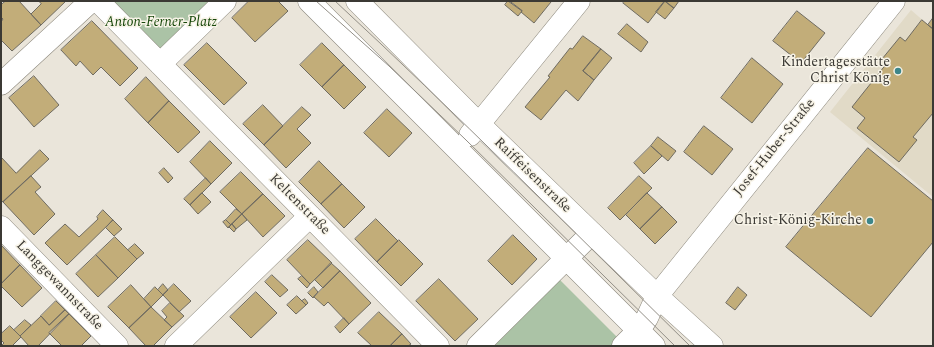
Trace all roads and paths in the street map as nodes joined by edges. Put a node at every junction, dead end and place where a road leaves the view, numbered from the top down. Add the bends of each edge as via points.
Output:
1 (91, 1) edge
2 (98, 1) edge
3 (225, 1) edge
4 (309, 1) edge
5 (357, 1) edge
6 (579, 1) edge
7 (894, 1) edge
8 (160, 64) junction
9 (5, 72) edge
10 (480, 124) junction
11 (458, 149) junction
12 (310, 216) junction
13 (1, 227) edge
14 (592, 233) junction
15 (566, 257) junction
16 (657, 296) junction
17 (639, 330) junction
18 (117, 346) edge
19 (176, 346) edge
20 (438, 346) edge
21 (478, 346) edge
22 (623, 346) edge
23 (654, 346) edge
24 (712, 346) edge

1 - 9 street
2 - 8 street, Keltenstraße
3 - 8 street
4 - 11 street
5 - 10 street, Raiffeisenstraße
6 - 10 street
7 - 16 street, Josef-Huber-Straße
8 - 12 street, Keltenstraße
10 - 11 street
10 - 14 street, Raiffeisenstraße
11 - 15 street
12 - 19 street
12 - 20 street, Keltenstraße
13 - 18 street, Langgewannstraße
14 - 15 street
14 - 16 street, Raiffeisenstraße
15 - 17 street
15 - 21 street
16 - 17 street, Josef-Huber-Straße
16 - 24 street, Raiffeisenstraße
17 - 22 street, Josef-Huber-Straße
17 - 23 street

